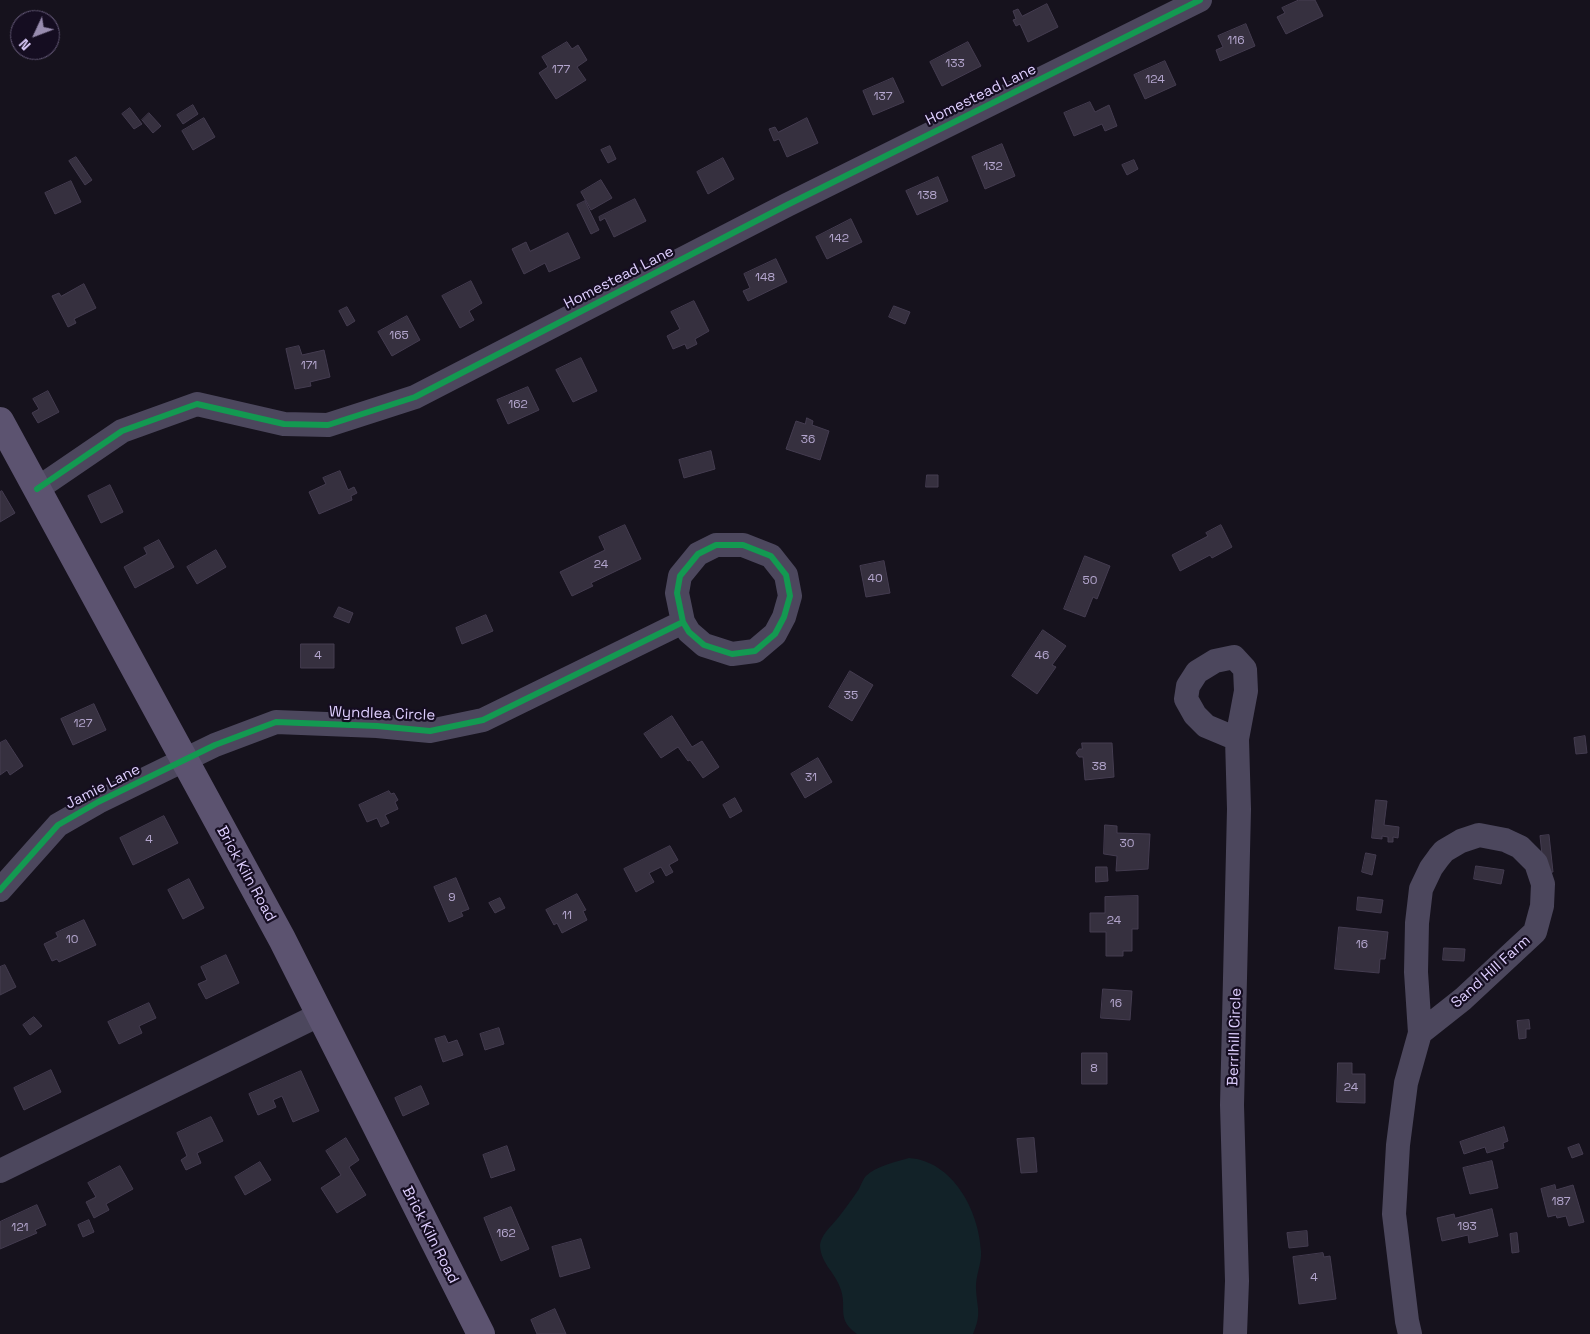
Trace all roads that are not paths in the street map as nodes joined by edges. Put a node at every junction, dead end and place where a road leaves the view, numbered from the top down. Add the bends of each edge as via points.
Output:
1 (1200, 0) edge
2 (0, 420) edge
3 (37, 489) junction
4 (683, 622) junction
5 (1238, 739) dead end
6 (184, 760) junction
7 (0, 890) edge
8 (319, 1014) junction
9 (1420, 1033) junction
10 (0, 1171) edge
11 (481, 1334) edge
12 (1235, 1334) edge
13 (1410, 1334) edge

1 - 3 street, Homestead Lane via 787,205 415,397 328,425 284,424 197,404 122,431
2 - 3 main road, Brick Kiln Road
3 - 6 main road, Brick Kiln Road
4 - 4 street via 678,593 680,576 698,554 716,545 743,545 771,556 786,574 790,596 784,618 775,634 755,651 732,654 704,645
4 - 6 street, Wyndlea Circle via 483,720 430,731 276,722
5 - 12 street, BerrIhill Circle via 1232,1105
6 - 7 street, Jamie Lane via 58,825
6 - 8 main road, Brick Kiln Road
8 - 10 street
8 - 11 main road, Brick Kiln Road
9 - 9 street, Sand Hill Farm via 1417,923 1421,889 1431,868 1444,851 1479,836 1505,840 1520,847 1536,863 1543,884 1542,906 1535,932 1463,999
9 - 13 street, Sand Hill Farm via 1406,1083 1394,1214

